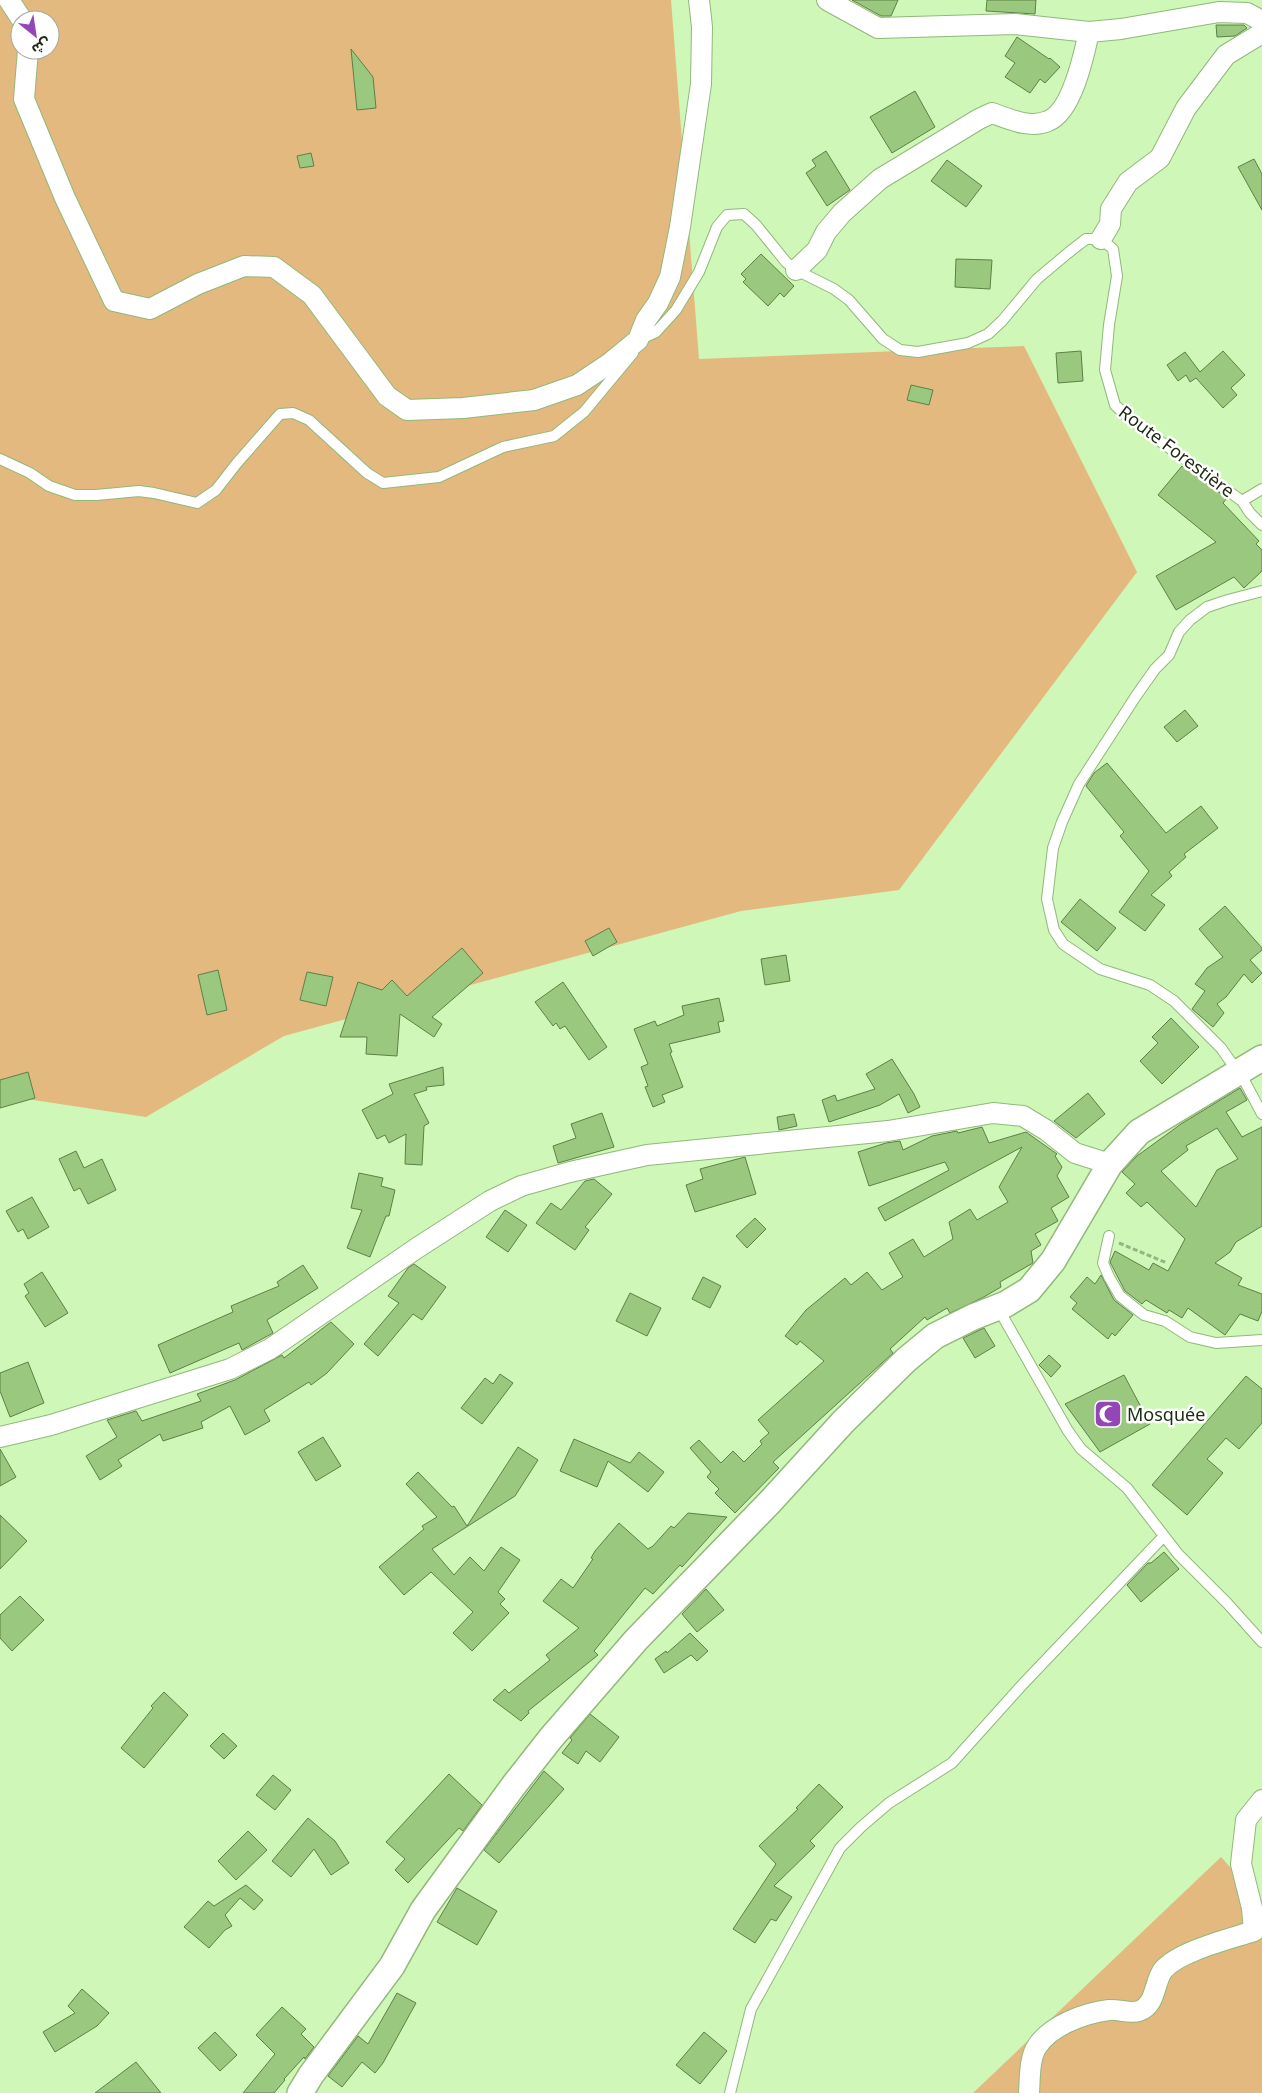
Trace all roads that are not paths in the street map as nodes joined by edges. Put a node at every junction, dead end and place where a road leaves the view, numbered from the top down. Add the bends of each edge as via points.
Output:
1 (700, 0) edge
2 (827, 0) edge
3 (1262, 20) edge
4 (1089, 32) junction
5 (1262, 33) edge
6 (27, 60) edge
7 (1101, 239) junction
8 (796, 270) junction
9 (638, 340) junction
10 (0, 459) edge
11 (1262, 489) edge
12 (1242, 501) junction
13 (1262, 525) edge
14 (1262, 591) edge
15 (1262, 1058) edge
16 (1236, 1072) junction
17 (1262, 1114) edge
18 (1110, 1164) junction
19 (1109, 1236) road end
20 (998, 1308) junction
21 (1262, 1340) edge
22 (0, 1437) edge
23 (1164, 1536) junction
24 (1262, 1642) edge
25 (1262, 1800) edge
26 (300, 2093) edge
27 (730, 2093) edge
28 (1029, 2093) edge

1 - 9 street via 701,84 680,227 670,277
2 - 4 street via 878,28 1014,24
3 - 4 street via 1246,13 1219,12
4 - 8 street via 1083,60 1059,113 1049,121 1031,124 992,113 979,119 880,179 842,213 826,232 817,250
5 - 7 street via 1220,62 1186,108 1160,158 1128,182 1111,209 1110,224
6 - 9 street via 24,99 65,198 114,301 150,310 198,284 244,266 274,267 312,296 387,396 407,410 534,400 576,385
7 - 8 lane via 1086,239 1043,274 988,334 968,343 918,352 900,350 883,338 849,300
7 - 12 lane, Route Forestière via 1113,249 1117,276 1105,370 1115,405
8 - 9 lane via 744,214 727,215 717,227 699,272 676,310 656,332
9 - 10 lane via 632,355 584,412 554,436 503,447 440,476 382,483 367,474 310,420 293,413 280,414 216,490 197,503 139,491 75,495 49,486
11 - 12 lane
12 - 13 lane, Route Forestière
14 - 16 lane via 1207,607 1179,632 1169,654 1136,696 1079,784 1053,848 1048,891 1049,915 1063,944 1100,969 1150,985 1174,1001 1222,1048
15 - 16 street
16 - 17 lane
16 - 18 street via 1139,1132
18 - 20 street via 1053,1261 1029,1290
18 - 22 street via 1075,1153 1023,1116 993,1113 888,1131 647,1155 570,1172 520,1186 490,1201 270,1349 230,1369 51,1425
19 - 21 lane via 1103,1263 1108,1277 1120,1296 1144,1315 1165,1321 1190,1337 1216,1343
20 - 23 lane via 1072,1437 1081,1449 1127,1488
20 - 26 street via 935,1336 906,1360 636,1640 508,1793 423,1910 392,1966
23 - 24 lane
23 - 27 lane via 952,1763 889,1803 860,1826 840,1848 751,2009
25 - 28 street via 1246,1820 1241,1864 1254,1931 1199,1948 1174,1962 1163,1970 1148,2006 1138,2012 1109,2010 1086,2015 1047,2035 1037,2046 1031,2066

